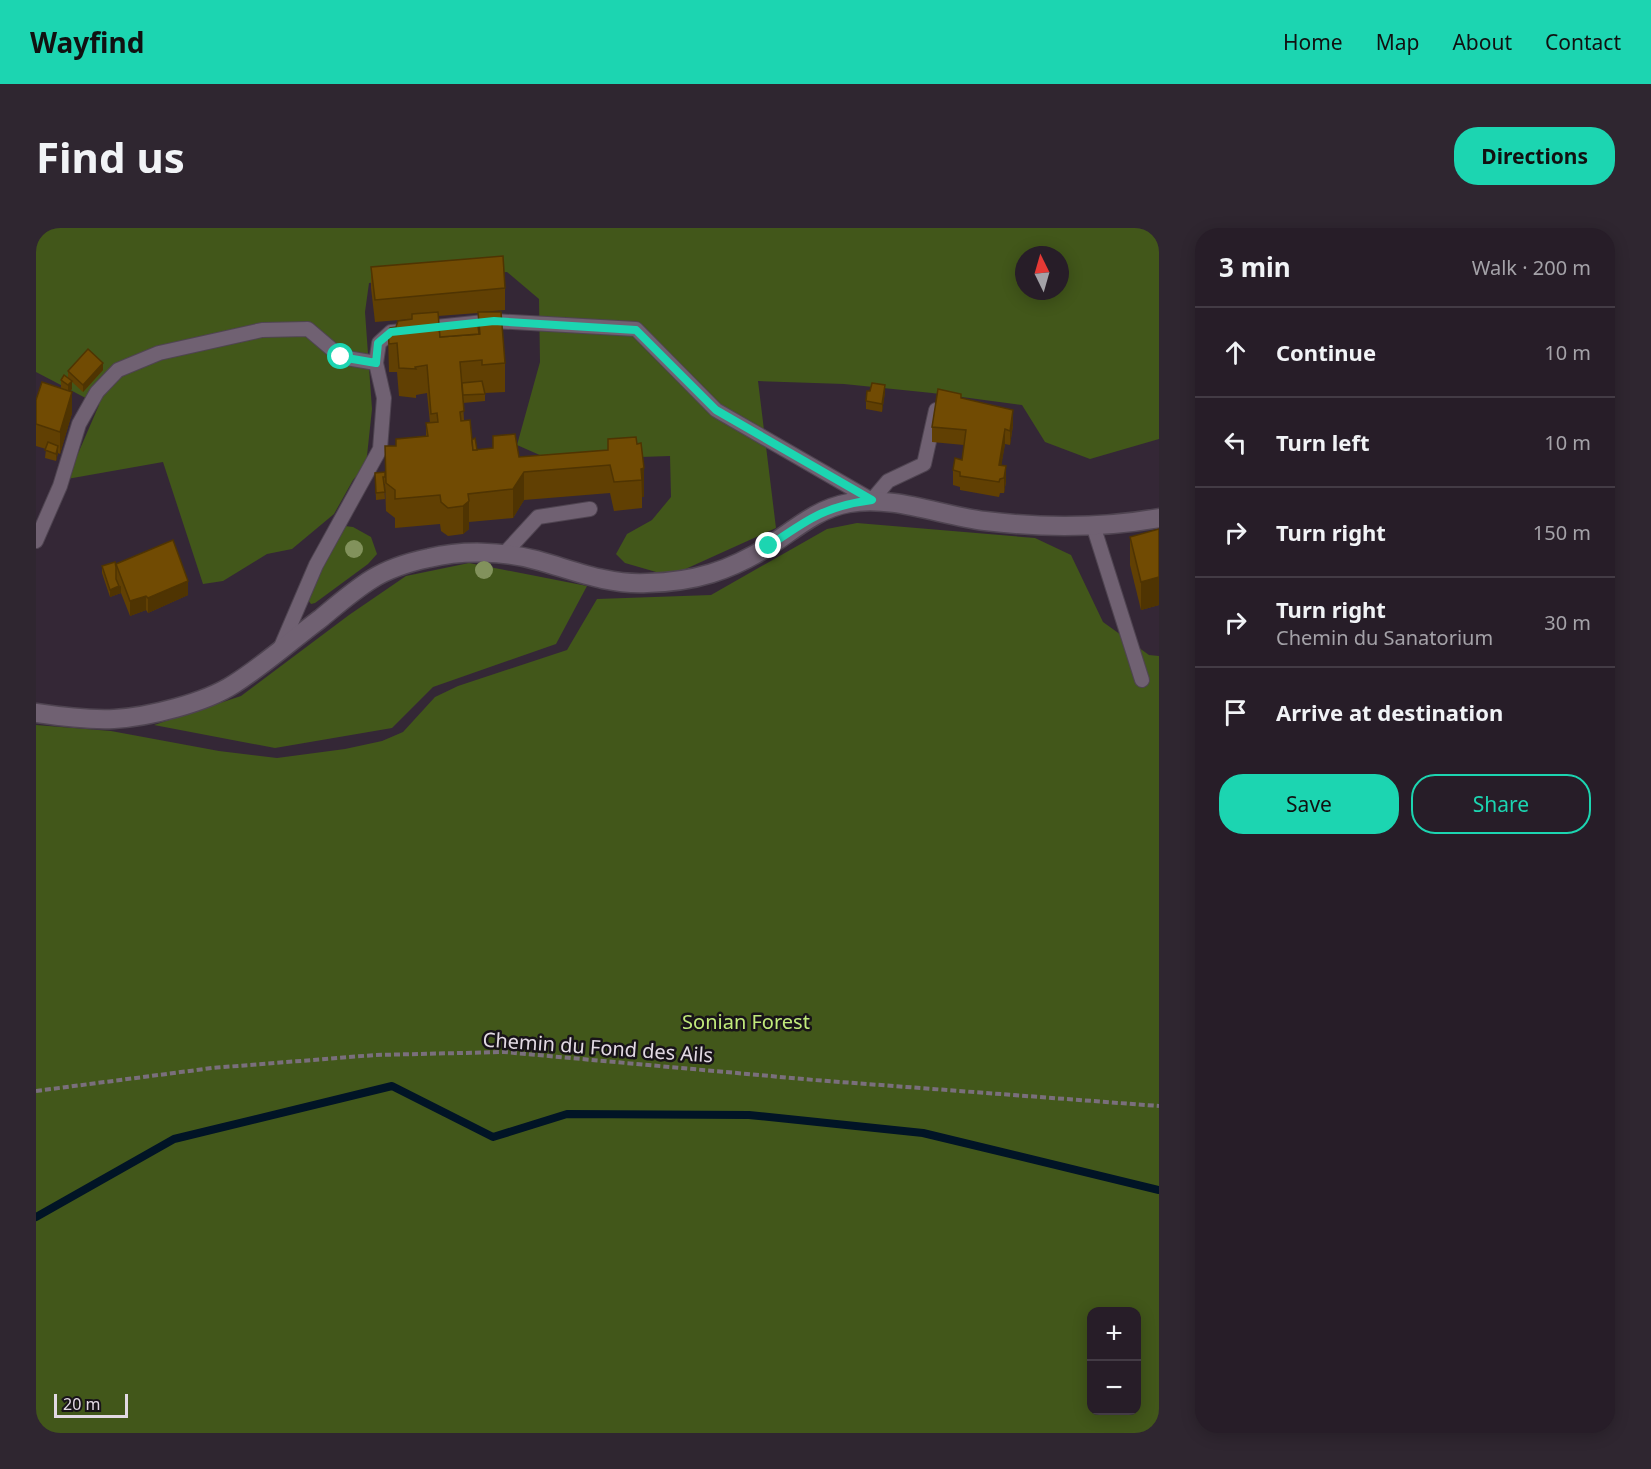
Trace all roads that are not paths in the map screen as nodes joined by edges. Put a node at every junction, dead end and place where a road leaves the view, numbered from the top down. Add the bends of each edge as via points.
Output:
1 (376, 363) junction
2 (936, 411) edge
3 (872, 500) junction
4 (590, 509) dead end
5 (1159, 518) edge
6 (1093, 525) junction
7 (36, 541) edge
8 (504, 554) junction
9 (280, 649) junction
10 (1142, 680) dead end
11 (36, 713) edge

1 - 3 lane via 378,343 391,332 494,321 636,330 716,410
1 - 7 lane via 341,357 308,328 262,330 159,352 118,370 97,392 79,424 60,486
1 - 9 lane via 384,398 380,449 316,565
2 - 3 lane via 924,464 888,481
3 - 6 street via 984,521
3 - 8 street via 848,503 815,515 729,567 691,580 619,582
4 - 8 lane via 538,517
5 - 6 street
6 - 10 lane
8 - 9 street via 432,557 374,578
9 - 11 street via 231,686 176,708 115,719

